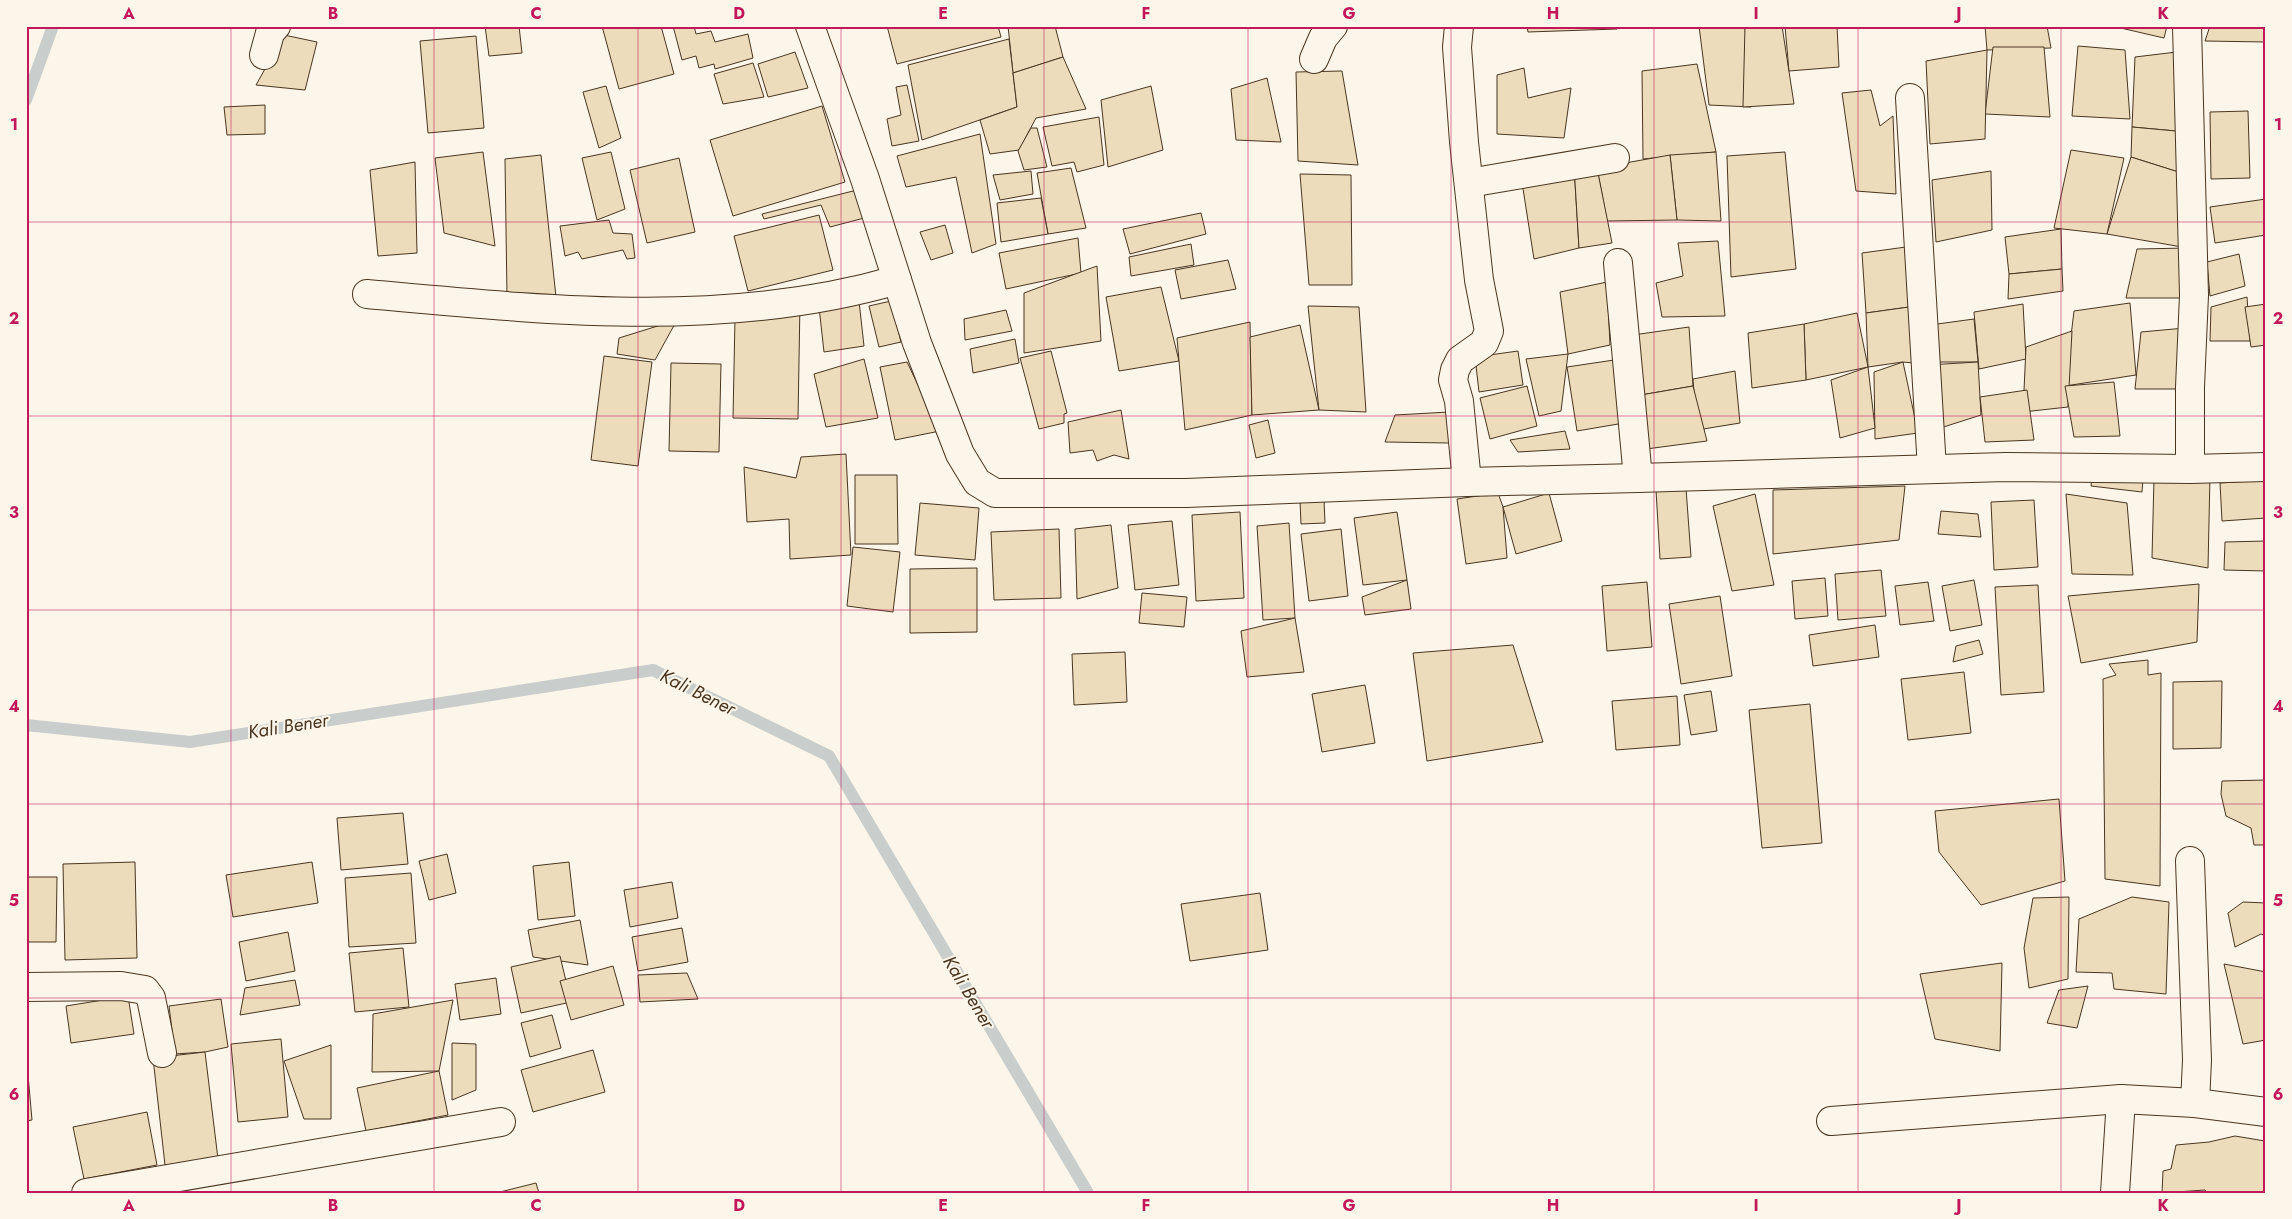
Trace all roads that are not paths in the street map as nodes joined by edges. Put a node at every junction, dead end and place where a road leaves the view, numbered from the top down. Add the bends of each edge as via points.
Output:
1 (276, 26) edge
2 (810, 26) edge
3 (1334, 26) edge
4 (1459, 26) edge
5 (2187, 26) edge
6 (264, 55) dead end
7 (1314, 59) dead end
8 (1910, 98) dead end
9 (1615, 158) dead end
10 (1469, 183) junction
11 (1618, 262) dead end
12 (897, 280) junction
13 (367, 294) dead end
14 (2266, 467) edge
15 (1932, 469) junction
16 (2190, 469) junction
17 (1638, 478) junction
18 (1467, 482) junction
19 (2190, 861) dead end
20 (26, 988) edge
21 (162, 1053) dead end
22 (2121, 1100) junction
23 (2195, 1103) junction
24 (2266, 1112) edge
25 (1832, 1121) dead end
26 (501, 1122) dead end
27 (86, 1193) edge
28 (2115, 1193) edge

1 - 6 street via 270,33
2 - 12 street
3 - 7 street via 1323,38
4 - 10 street via 1457,47
5 - 16 street via 2194,295
8 - 15 street
9 - 10 street
10 - 18 street via 1479,280 1489,331 1484,343 1456,364 1453,380
11 - 17 street
12 - 13 street via 760,307 692,311 557,309
12 - 18 street via 917,343 960,454 977,482 995,493 1186,492
14 - 16 street
15 - 16 street via 2005,466
15 - 17 street
17 - 18 street
19 - 23 street
20 - 21 street via 121,986 145,990 151,998
22 - 23 street
22 - 25 street
22 - 28 street
23 - 24 street
26 - 27 street

